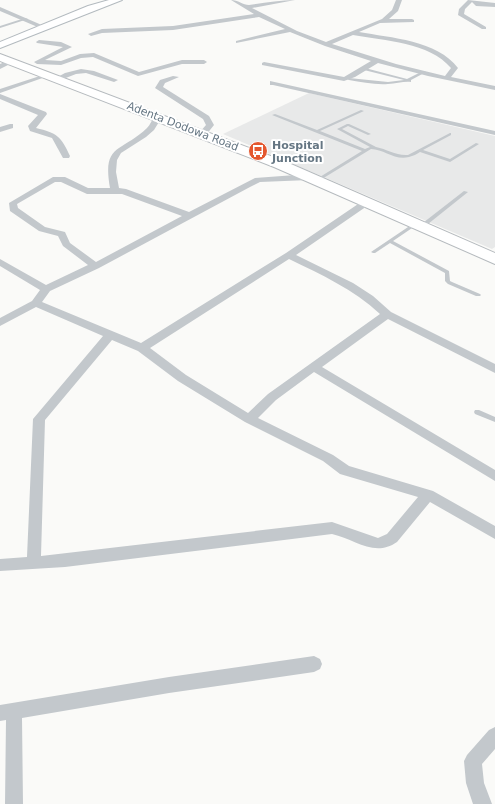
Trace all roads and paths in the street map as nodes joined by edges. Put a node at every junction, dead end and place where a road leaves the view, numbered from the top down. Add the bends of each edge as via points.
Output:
1 (118, 0) edge
2 (234, 0) edge
3 (292, 0) edge
4 (400, 0) edge
5 (472, 0) edge
6 (495, 5) edge
7 (245, 7) junction
8 (0, 9) edge
9 (258, 15) junction
10 (26, 20) junction
11 (384, 20) junction
12 (412, 21) dead end
13 (0, 27) edge
14 (42, 27) junction
15 (484, 28) dead end
16 (291, 30) junction
17 (354, 33) junction
18 (91, 34) dead end
19 (39, 42) dead end
20 (238, 42) dead end
21 (327, 44) junction
22 (0, 45) edge
23 (378, 60) junction
24 (4, 62) edge
25 (204, 62) dead end
26 (32, 64) junction
27 (264, 64) dead end
28 (365, 69) junction
29 (424, 72) junction
30 (175, 76) dead end
31 (53, 77) junction
32 (447, 78) junction
33 (348, 79) junction
34 (114, 80) dead end
35 (410, 81) junction
36 (273, 83) dead end
37 (495, 88) edge
38 (0, 90) edge
39 (0, 96) edge
40 (362, 112) dead end
41 (274, 115) dead end
42 (158, 117) junction
43 (10, 126) dead end
44 (0, 130) edge
45 (317, 131) junction
46 (203, 133) junction
47 (495, 133) edge
48 (369, 134) dead end
49 (450, 134) dead end
50 (477, 144) dead end
51 (374, 147) junction
52 (420, 150) junction
53 (365, 151) junction
54 (66, 156) dead end
55 (313, 179) junction
56 (115, 190) junction
57 (466, 192) dead end
58 (367, 202) junction
59 (190, 216) junction
60 (419, 225) junction
61 (390, 241) junction
62 (373, 252) dead end
63 (288, 255) junction
64 (493, 257) edge
65 (0, 262) edge
66 (95, 266) junction
67 (46, 289) junction
68 (478, 295) dead end
69 (36, 303) junction
70 (387, 314) junction
71 (0, 323) edge
72 (110, 336) junction
73 (142, 348) junction
74 (314, 367) junction
75 (495, 369) edge
76 (476, 412) dead end
77 (250, 419) junction
78 (495, 420) edge
79 (495, 476) edge
80 (428, 495) junction
81 (495, 533) edge
82 (34, 564) junction
83 (0, 565) edge
84 (314, 664) dead end
85 (7, 712) edge
86 (495, 736) edge
87 (14, 804) edge
88 (483, 804) edge

1 - 14 main road
2 - 7 street
3 - 7 street
4 - 11 street via 395,11
5 - 6 street via 476,4
5 - 15 street via 462,10 461,15
7 - 9 street
8 - 10 street
9 - 16 street
9 - 18 street via 173,28
10 - 13 lane
10 - 14 street
11 - 12 street
11 - 17 street
14 - 22 main road
16 - 20 street
16 - 21 street
17 - 21 street
17 - 32 street via 392,40 440,55 455,68
19 - 26 street via 61,44 69,48
21 - 23 street
23 - 28 street
23 - 29 street
24 - 26 main road, Adenta Dodowa Road
25 - 26 street via 182,62 138,74 94,55 80,56 60,63
26 - 31 main road, Adenta Dodowa Road
27 - 33 street
28 - 33 street
28 - 35 lane
29 - 32 street
29 - 35 lane
30 - 46 street via 164,80 159,84 159,88 206,118 210,125
31 - 34 street via 83,69
31 - 38 street
31 - 42 main road, Adenta Dodowa Road
32 - 37 street
33 - 35 lane via 396,84
36 - 47 street
39 - 54 street via 43,114 32,126 33,129 55,136
40 - 45 lane
41 - 45 lane
42 - 46 main road, Adenta Dodowa Road
42 - 56 street via 150,130 124,146 112,160 111,177
43 - 44 street
45 - 53 lane
46 - 55 main road, Adenta Dodowa Road
48 - 51 lane via 348,125 339,129
49 - 52 lane
50 - 52 lane via 450,161
51 - 52 lane via 403,158
51 - 53 lane
53 - 55 lane
55 - 58 main road, Adenta Dodowa Road
55 - 59 street via 258,180
56 - 59 street via 137,195
56 - 66 street via 86,191 62,179 53,180 12,206 13,210 42,228 62,234 66,244
57 - 60 lane
58 - 60 main road, Adenta Dodowa Road
58 - 63 street
59 - 66 street
60 - 61 lane
60 - 64 main road, Adenta Dodowa Road
61 - 62 lane
61 - 68 lane via 447,272 450,283
63 - 70 street via 349,286 369,298
63 - 73 street
65 - 67 street
66 - 67 street
67 - 69 street
69 - 71 street
69 - 72 street
70 - 74 street
70 - 75 street
72 - 73 street
72 - 82 street via 39,418
73 - 77 street via 182,378
74 - 77 street via 272,397
74 - 79 street
76 - 78 lane
77 - 80 street via 354,474
80 - 81 street
80 - 82 street via 392,538 382,544 340,528 332,528
82 - 83 street
84 - 85 street
85 - 87 street
86 - 88 street via 473,761 472,778

